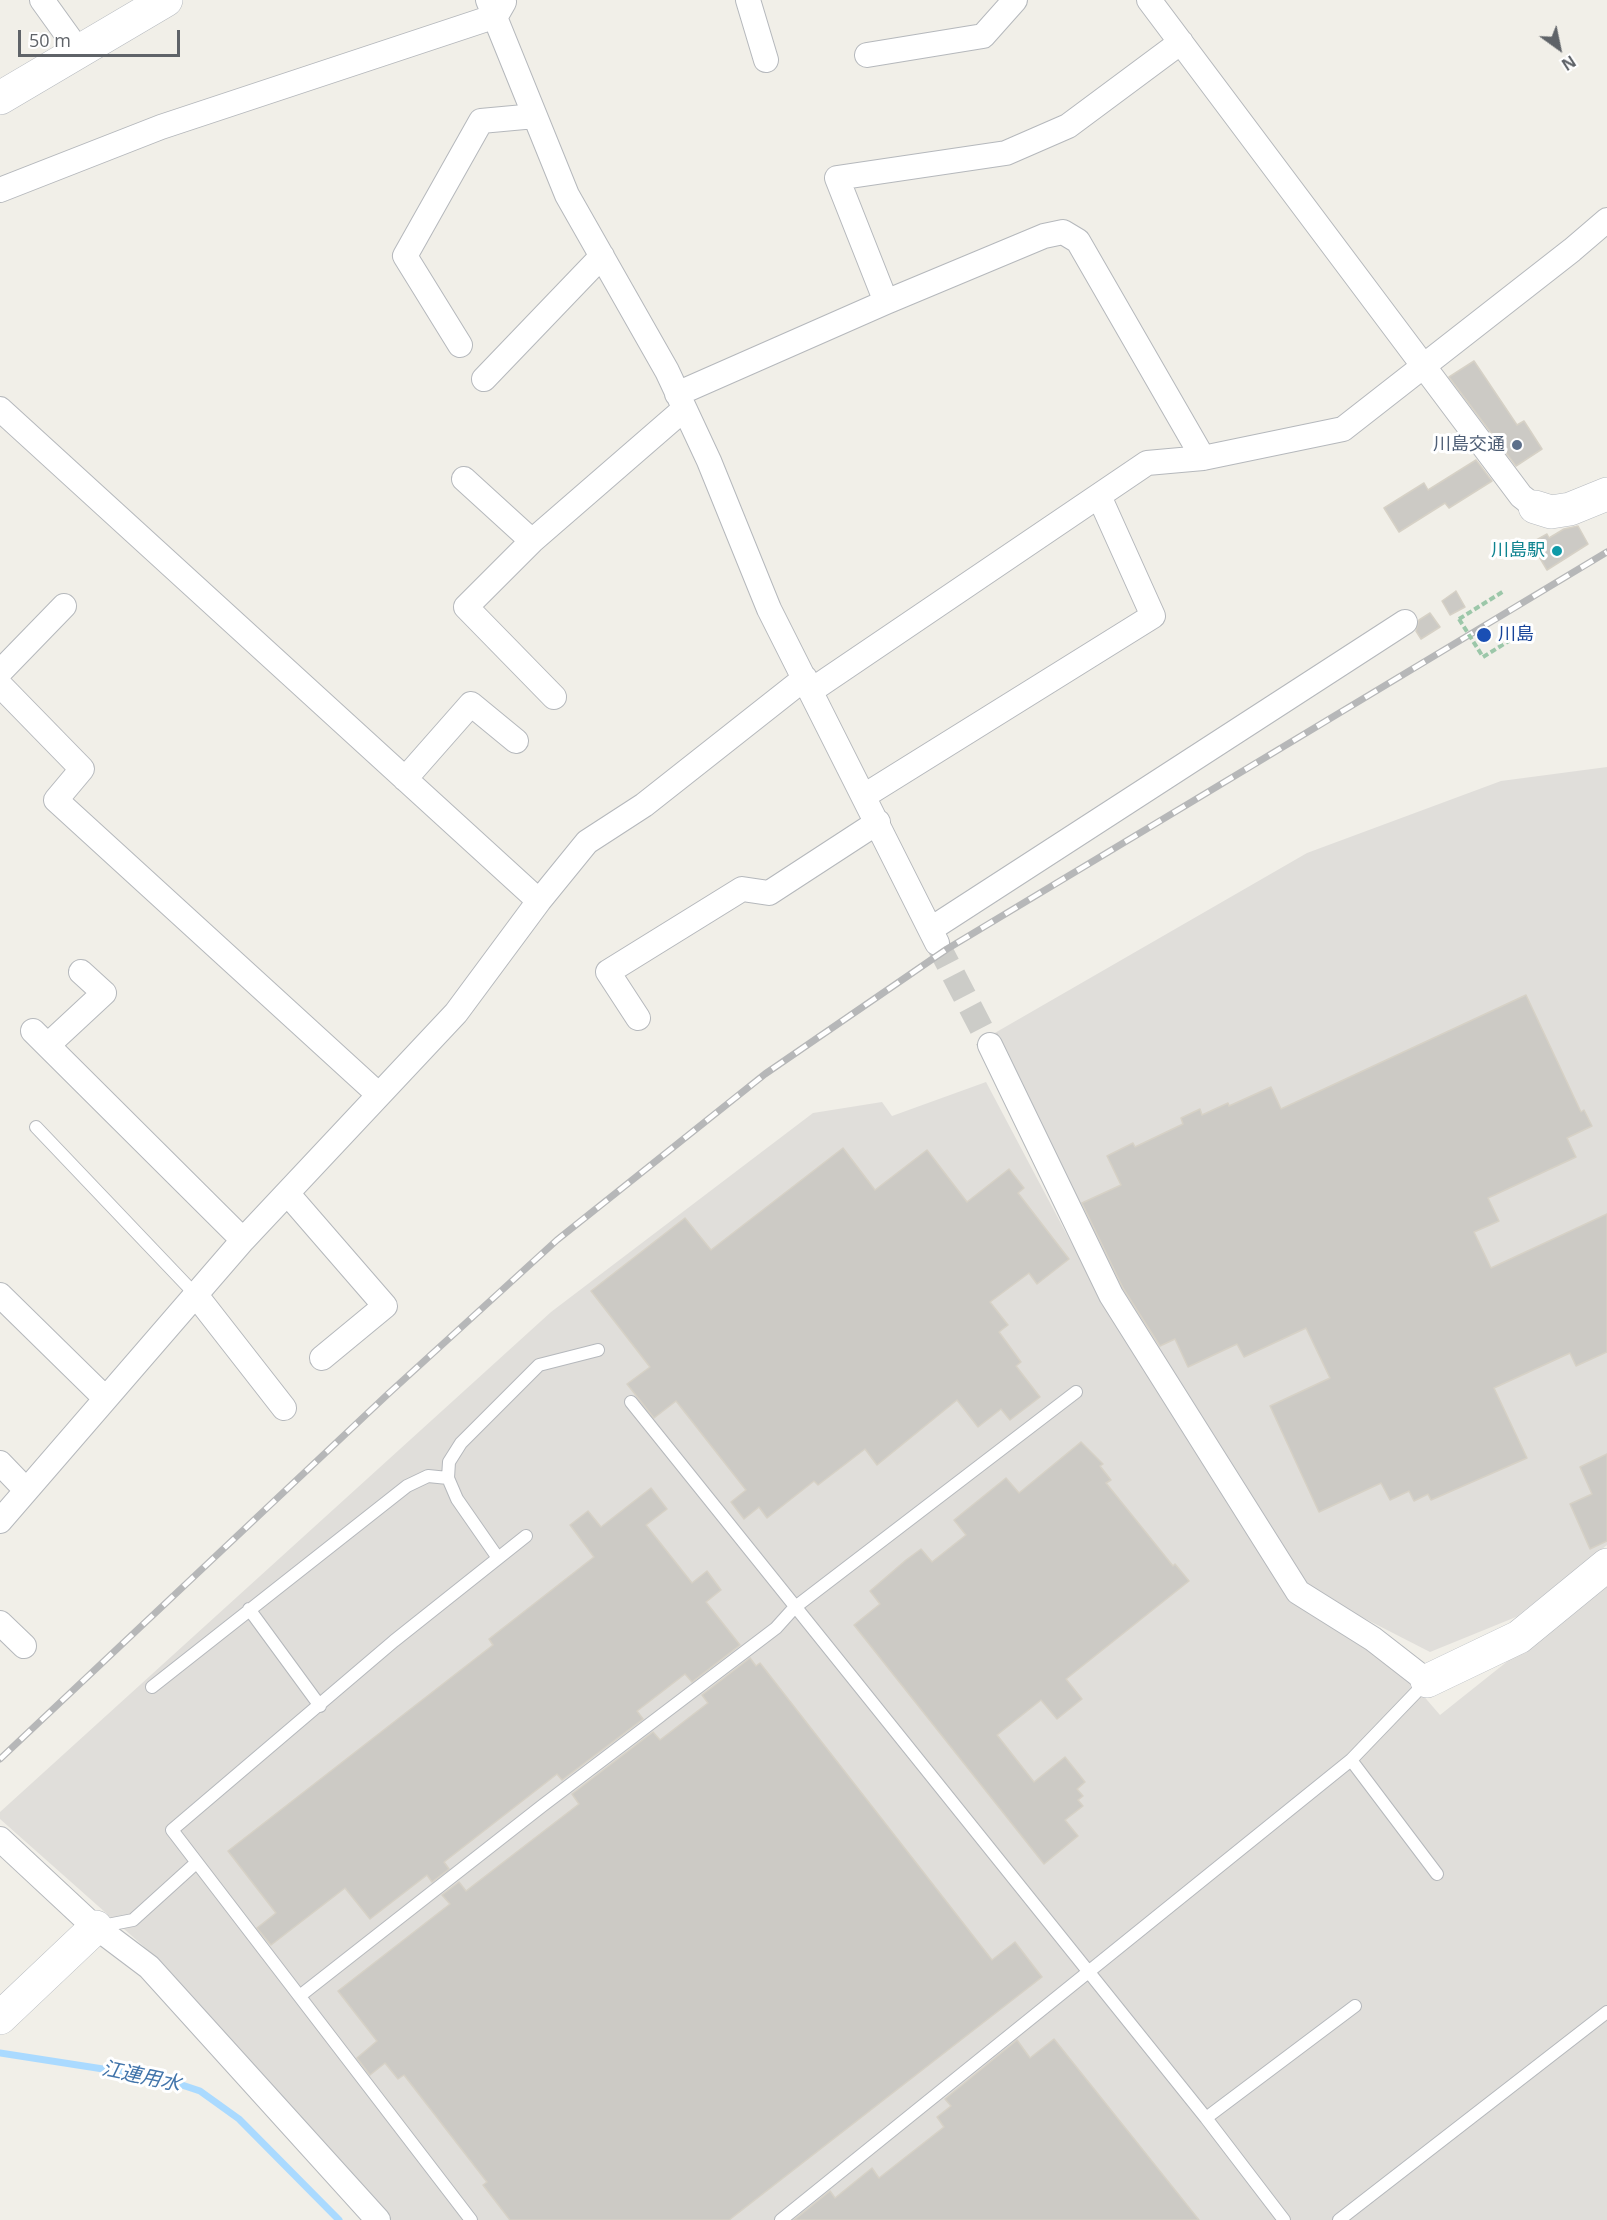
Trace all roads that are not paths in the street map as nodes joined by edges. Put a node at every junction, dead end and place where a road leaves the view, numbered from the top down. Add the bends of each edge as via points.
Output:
1 (42, 0) edge
2 (166, 0) edge
3 (748, 0) edge
4 (1015, 0) edge
5 (1149, 0) edge
6 (496, 5) edge
7 (1181, 42) junction
8 (78, 50) junction
9 (867, 55) dead end
10 (766, 60) dead end
11 (0, 98) edge
12 (535, 116) junction
13 (0, 190) edge
14 (1607, 220) edge
15 (602, 256) junction
16 (886, 302) junction
17 (460, 345) dead end
18 (1425, 366) junction
19 (484, 379) dead end
20 (680, 402) junction
21 (0, 410) edge
22 (1203, 458) junction
23 (464, 478) dead end
24 (1607, 495) edge
25 (1099, 496) junction
26 (1535, 507) joint
27 (532, 541) junction
28 (64, 606) dead end
29 (1405, 622) dead end
30 (0, 672) edge
31 (808, 684) junction
32 (0, 685) edge
33 (554, 697) dead end
34 (516, 741) dead end
35 (405, 778) junction
36 (864, 796) junction
37 (878, 822) junction
38 (539, 901) junction
39 (81, 972) dead end
40 (638, 1018) dead end
41 (990, 1045) tunnel mouth
42 (379, 1095) junction
43 (36, 1127) dead end
44 (287, 1193) junction
45 (243, 1240) junction
46 (195, 1294) junction
47 (0, 1295) edge
48 (598, 1350) dead end
49 (322, 1358) dead end
50 (1077, 1392) dead end
51 (104, 1397) junction
52 (631, 1402) dead end
53 (284, 1408) dead end
54 (0, 1462) edge
55 (448, 1478) junction
56 (26, 1490) junction
57 (0, 1521) edge
58 (526, 1536) dead end
59 (498, 1558) junction
60 (1607, 1565) edge
61 (794, 1608) junction
62 (249, 1609) junction
63 (0, 1623) edge
64 (24, 1646) dead end
65 (1426, 1682) junction
66 (152, 1687) dead end
67 (320, 1706) junction
68 (1351, 1760) junction
69 (0, 1839) edge
70 (196, 1863) junction
71 (1437, 1874) dead end
72 (96, 1927) junction
73 (1087, 1971) junction
74 (301, 1995) junction
75 (1355, 2006) dead end
76 (1607, 2012) edge
77 (0, 2018) edge
78 (1206, 2118) junction
79 (378, 2220) edge
80 (471, 2220) edge
81 (781, 2220) edge
82 (1284, 2220) edge
83 (1339, 2220) edge

1 - 8 street
2 - 8 street
3 - 10 street
4 - 9 street via 983,36
5 - 7 street
6 - 12 street
6 - 13 street
7 - 16 street via 1068,126 1006,153 837,178
7 - 18 street
8 - 11 street
12 - 15 street via 567,195
12 - 17 street via 481,121 405,256
14 - 18 street
15 - 19 street
15 - 20 street
16 - 20 street
16 - 22 street via 1063,232 1078,241
18 - 22 street via 1343,429
18 - 26 street via 1521,496
20 - 27 street
20 - 31 street via 709,461 769,609
21 - 35 street
22 - 25 street via 1147,464
23 - 27 street
24 - 26 street via 1570,509 1551,512
25 - 31 street
25 - 36 street via 1152,616
27 - 33 street via 466,607
28 - 30 street
29 - 37 street via 934,936
31 - 36 street
31 - 38 street via 644,805 587,842
32 - 42 street via 82,769 56,801
34 - 35 street via 471,704
35 - 38 street
36 - 37 street
37 - 40 street via 769,893 742,889 608,972
38 - 42 street via 456,1013
39 - 45 street via 104,993 40,1038
41 - 65 street via 1111,1295 1298,1592 1372,1639
42 - 44 street
43 - 46 lane
44 - 45 street
44 - 49 street via 385,1306
45 - 46 street
46 - 51 street
46 - 53 street
47 - 51 street
48 - 55 lane via 539,1365 461,1443 449,1462
50 - 61 lane
51 - 56 street
52 - 61 lane
54 - 56 street
55 - 59 lane
55 - 62 lane via 428,1476 407,1486
56 - 57 street
58 - 59 lane
59 - 67 lane
60 - 65 street via 1519,1637
61 - 73 lane
61 - 74 lane via 776,1628
62 - 66 lane
62 - 67 lane
63 - 64 street
65 - 68 lane
67 - 70 lane via 172,1830
68 - 71 lane
68 - 73 lane
69 - 72 street
70 - 72 lane via 133,1920
70 - 74 lane
72 - 77 street
72 - 79 street via 149,1967
73 - 78 lane
73 - 81 lane
74 - 80 lane
75 - 78 lane
76 - 83 lane
78 - 82 lane

